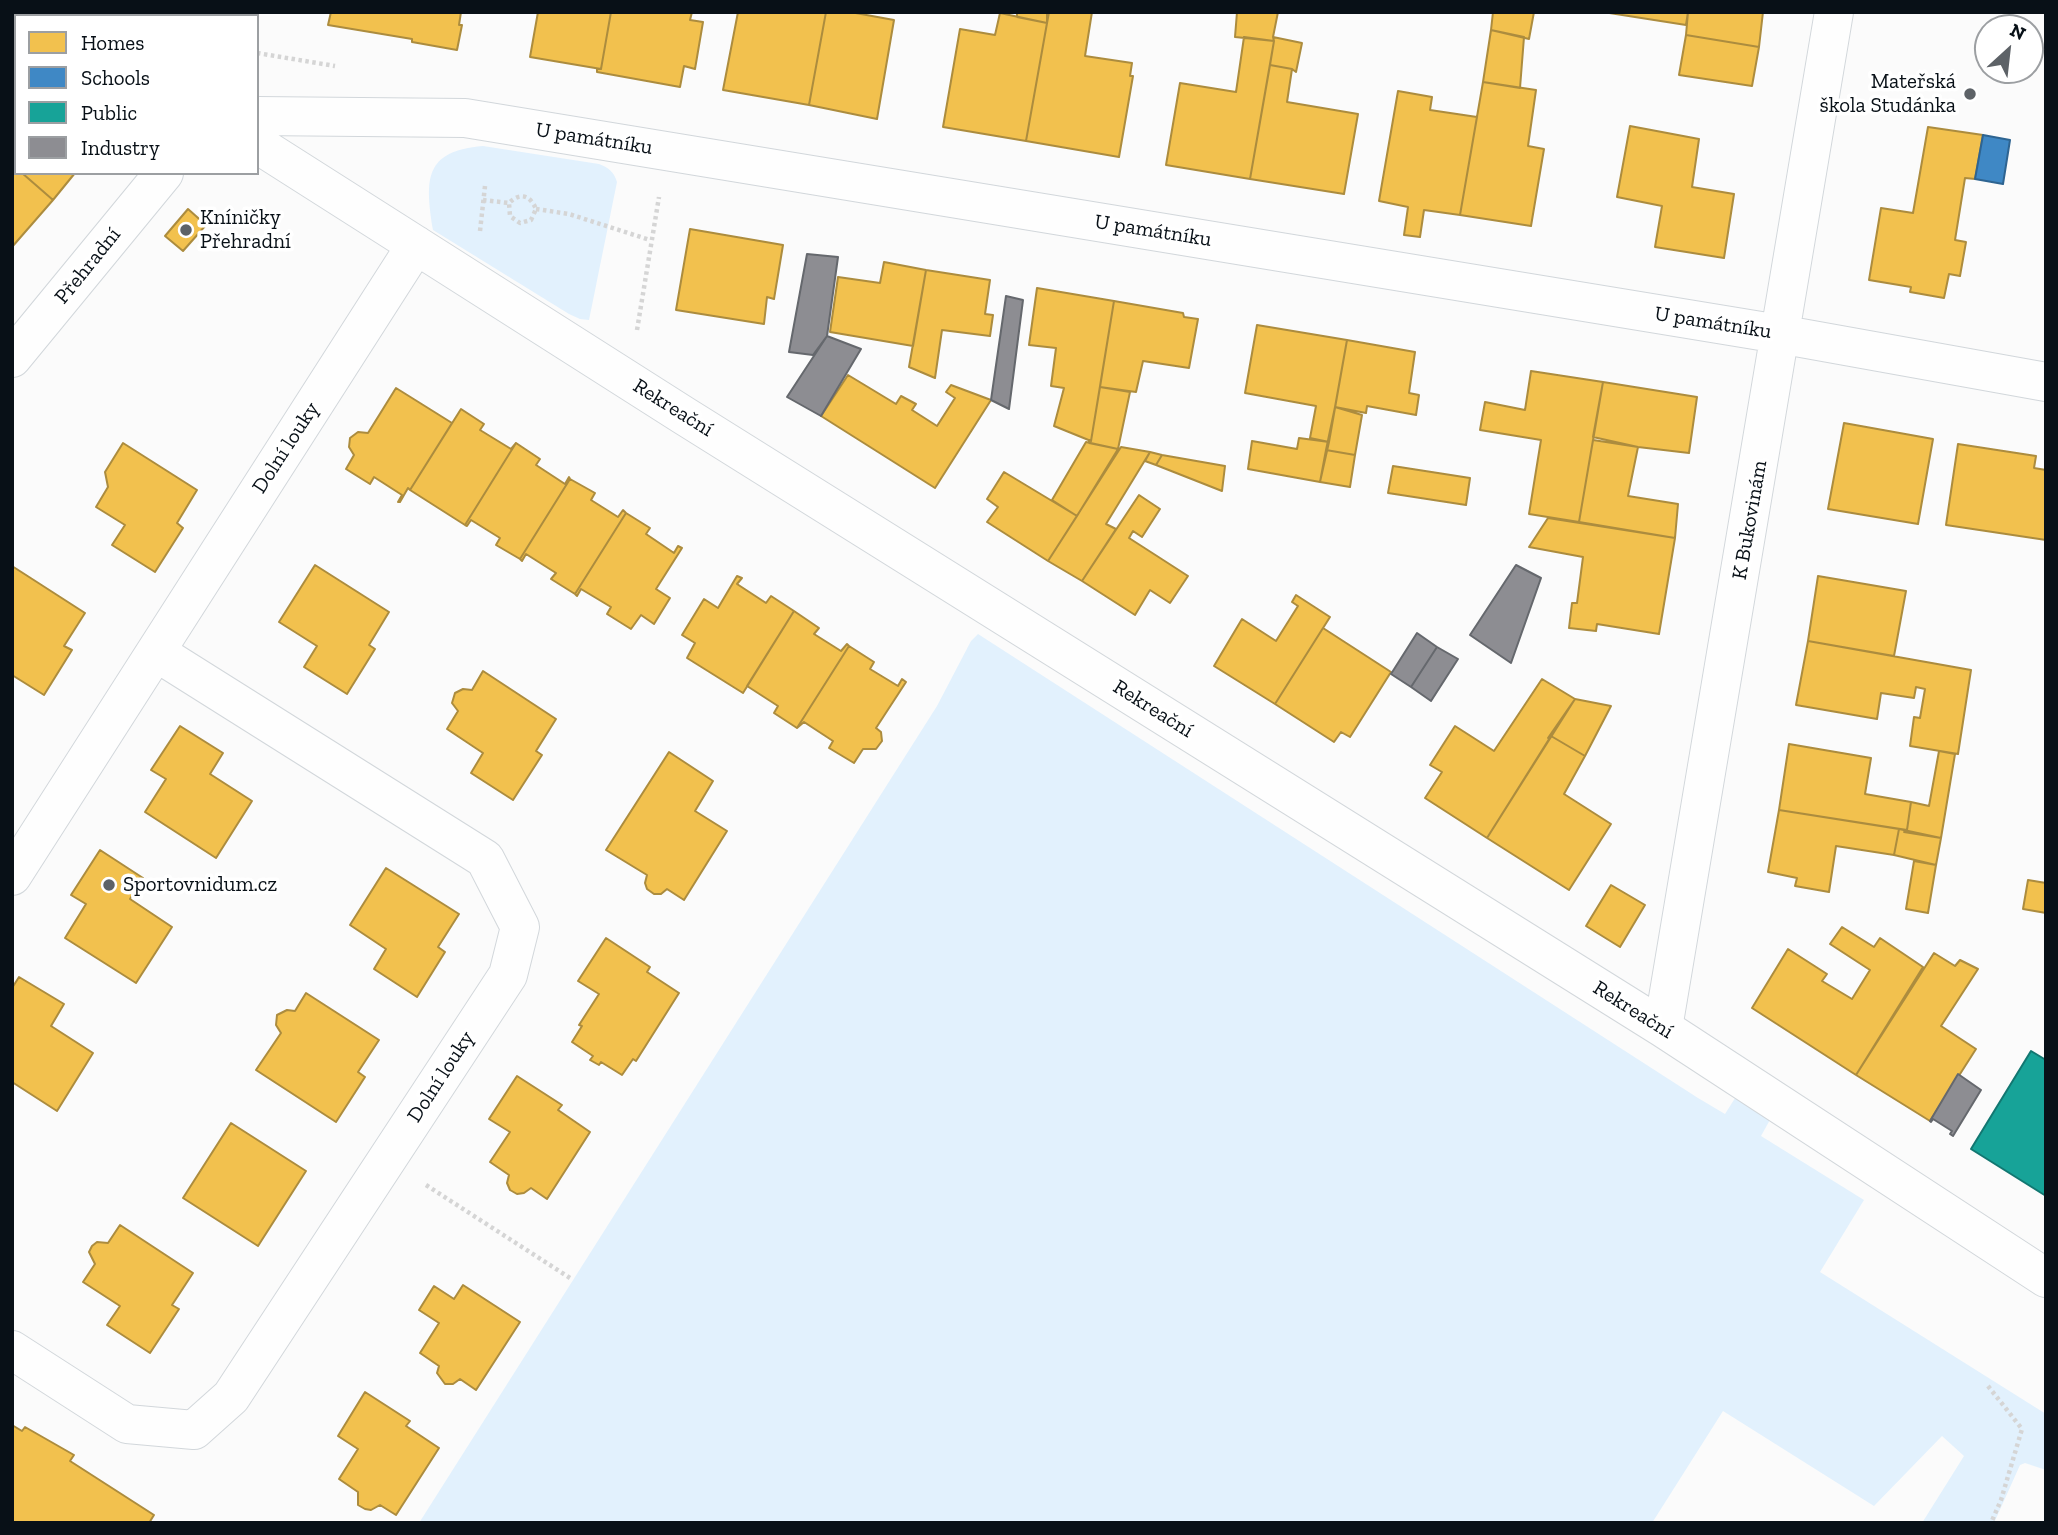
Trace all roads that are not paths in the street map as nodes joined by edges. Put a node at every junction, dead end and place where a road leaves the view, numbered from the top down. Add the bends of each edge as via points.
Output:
1 (1834, 12) edge
2 (259, 116) edge
3 (259, 146) edge
4 (162, 175) edge
5 (416, 245) junction
6 (1779, 334) junction
7 (12, 358) edge
8 (2046, 382) edge
9 (156, 652) junction
10 (12, 876) edge
11 (1663, 1028) junction
12 (2046, 1278) edge
13 (12, 1350) edge

1 - 6 street, K Bukovinám
2 - 6 street, U památníku via 466,118
3 - 5 street, Rekreační
4 - 7 street, Přehradní
5 - 9 street, Dolní louky
5 - 11 street, Rekreační
6 - 8 street, U památníku
6 - 11 street, K Bukovinám
9 - 10 street, Dolní louky
9 - 13 street, Dolní louky via 485,859 520,927 508,975 232,1397 194,1430 127,1424
11 - 12 street, Rekreační

